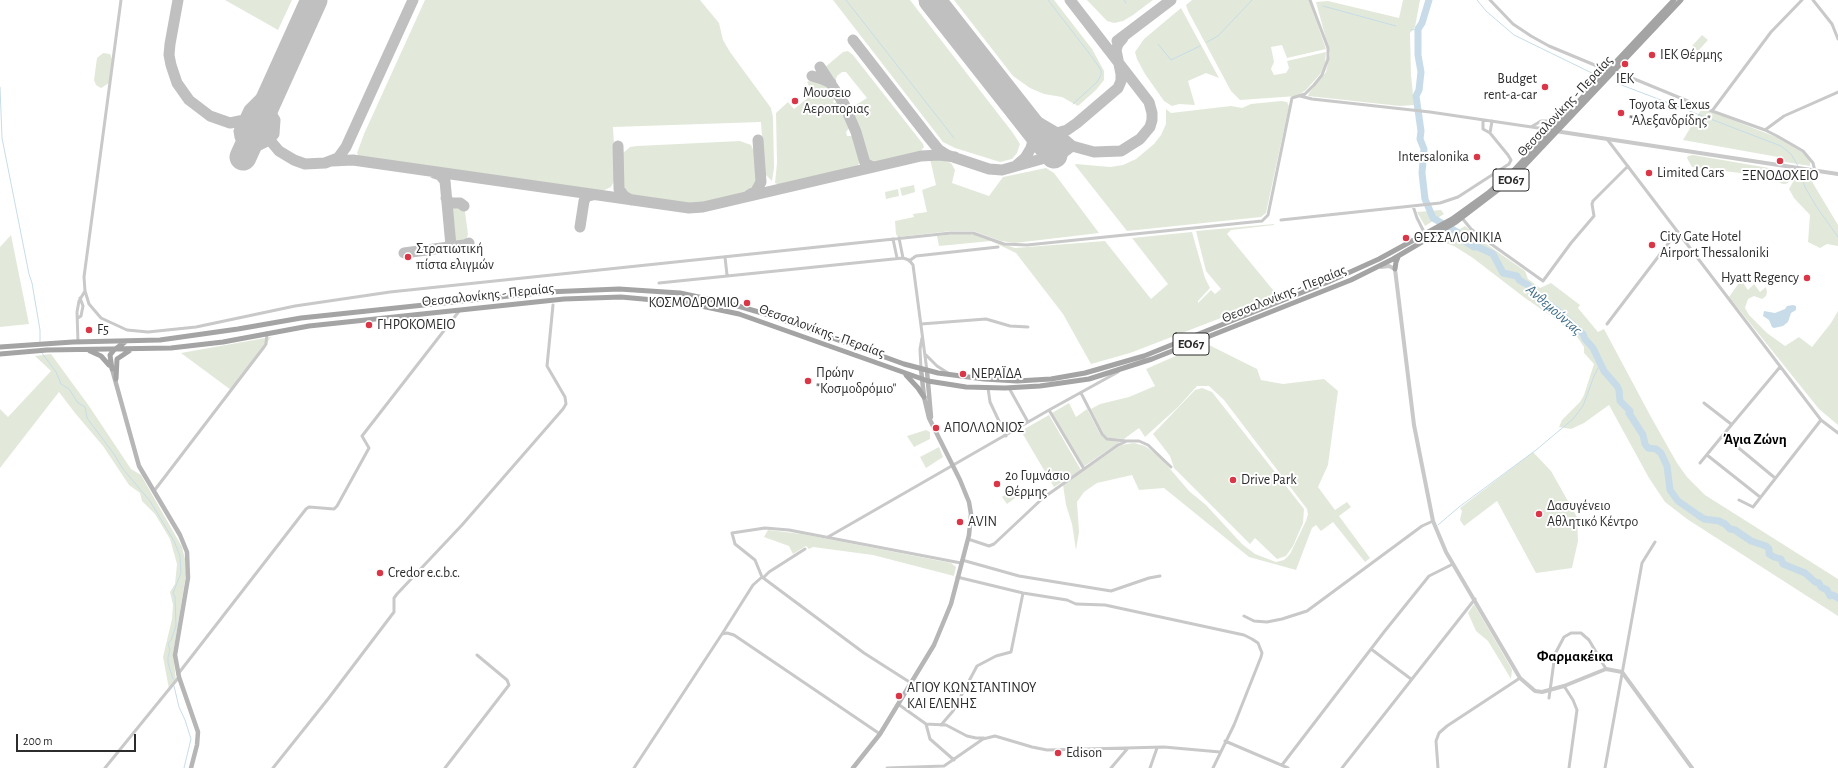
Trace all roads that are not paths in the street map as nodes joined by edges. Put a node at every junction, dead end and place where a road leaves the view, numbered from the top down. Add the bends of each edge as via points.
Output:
1 (121, 0) edge
2 (1310, 0) edge
3 (1490, 0) edge
4 (1674, 0) edge
5 (1681, 0) edge
6 (1802, 0) edge
7 (1814, 0) edge
8 (1838, 39) edge
9 (1611, 72) junction
10 (1838, 92) edge
11 (1586, 95) junction
12 (1300, 96) junction
13 (1712, 111) junction
14 (1483, 120) junction
15 (1492, 121) junction
16 (1531, 127) junction
17 (1765, 130) junction
18 (1555, 131) junction
19 (1490, 133) junction
20 (1607, 139) junction
21 (1628, 166) junction
22 (1815, 171) junction
23 (1838, 174) edge
24 (1413, 206) junction
25 (1462, 218) junction
26 (1281, 220) dead end
27 (1454, 220) junction
28 (1434, 232) junction
29 (1677, 232) junction
30 (1425, 234) junction
31 (899, 238) junction
32 (893, 239) junction
33 (998, 248) dead end
34 (1399, 256) junction
35 (725, 257) junction
36 (897, 258) junction
37 (903, 258) junction
38 (909, 261) junction
39 (1378, 267) junction
40 (1395, 269) junction
41 (727, 275) junction
42 (658, 283) dead end
43 (85, 291) junction
44 (80, 298) junction
45 (88, 304) junction
46 (554, 305) dead end
47 (83, 306) junction
48 (77, 307) junction
49 (460, 310) junction
50 (78, 318) junction
51 (921, 324) junction
52 (1606, 324) dead end
53 (1028, 327) dead end
54 (267, 333) junction
55 (922, 338) junction
56 (127, 341) junction
57 (78, 342) junction
58 (0, 346) edge
59 (86, 350) junction
60 (114, 350) junction
61 (130, 350) junction
62 (0, 354) edge
63 (926, 354) junction
64 (1780, 366) junction
65 (112, 369) junction
66 (921, 369) junction
67 (928, 371) junction
68 (1120, 371) junction
69 (903, 373) junction
70 (959, 377) junction
71 (116, 379) junction
72 (926, 380) junction
73 (988, 388) junction
74 (1009, 388) junction
75 (1081, 393) junction
76 (924, 397) junction
77 (1704, 403) dead end
78 (1049, 410) junction
79 (1821, 420) junction
80 (1028, 422) junction
81 (932, 423) junction
82 (1731, 424) junction
83 (1838, 433) edge
84 (1723, 435) junction
85 (1006, 436) junction
86 (1127, 440) junction
87 (1706, 455) junction
88 (1700, 463) dead end
89 (953, 466) junction
90 (1171, 467) dead end
91 (1084, 469) junction
92 (1775, 478) junction
93 (154, 491) junction
94 (1760, 497) junction
95 (1739, 500) dead end
96 (1434, 521) junction
97 (828, 537) junction
98 (968, 537) junction
99 (1655, 542) dead end
100 (806, 549) dead end
101 (961, 563) junction
102 (1454, 564) junction
103 (958, 576) junction
104 (1160, 576) dead end
105 (763, 577) junction
106 (1023, 592) junction
107 (1475, 599) junction
108 (1244, 616) dead end
109 (725, 630) junction
110 (729, 633) junction
111 (722, 634) junction
112 (1371, 649) junction
113 (477, 655) dead end
114 (1606, 669) junction
115 (1622, 672) junction
116 (179, 675) junction
117 (1520, 678) junction
118 (1411, 679) junction
119 (911, 684) junction
120 (1564, 686) junction
121 (1550, 690) junction
122 (1549, 698) dead end
123 (898, 704) junction
124 (926, 724) junction
125 (941, 724) junction
126 (880, 734) junction
127 (989, 736) junction
128 (1225, 741) junction
129 (1128, 747) junction
130 (1157, 748) junction
131 (1220, 752) junction
132 (954, 760) junction
133 (1282, 765) junction
134 (105, 768) edge
135 (191, 768) edge
136 (273, 768) edge
137 (445, 768) edge
138 (634, 768) edge
139 (853, 768) edge
140 (887, 768) edge
141 (1111, 768) edge
142 (1150, 768) edge
143 (1212, 768) edge
144 (1288, 768) edge
145 (1342, 768) edge
146 (1438, 768) edge
147 (1569, 768) edge
148 (1605, 768) edge
149 (1692, 768) edge

1 - 43 street via 84,277
2 - 12 street via 1328,48 1328,59 1318,80 1310,90
3 - 9 street via 1513,24 1531,36
4 - 9 main road, Θεσσαλονίκης - Περαίας / ΕΟ67
5 - 9 main road, Θεσσαλονίκης - Περαίας / ΕΟ67
6 - 13 street via 1771,32
7 - 8 street via 1832,24
9 - 11 main road, Θεσσαλονίκης - Περαίας / ΕΟ67
9 - 13 street
9 - 18 main road, Θεσσαλονίκης - Περαίας / ΕΟ67 via 1602,85
10 - 17 street via 1784,116
11 - 16 street via 1557,120 1541,121
11 - 18 main road, Θεσσαλονίκης - Περαίας / ΕΟ67
12 - 14 street
12 - 31 street via 1292,98 1268,215 1262,221 1027,245 1004,244 980,234 967,232
13 - 17 street
14 - 15 street
14 - 19 street via 1483,129
15 - 16 street
15 - 19 street
16 - 18 street
17 - 22 street via 1803,151 1813,163
18 - 20 street
18 - 25 main road, Θεσσαλονίκης - Περαίας / ΕΟ67 via 1505,186
18 - 27 main road, Θεσσαλονίκης - Περαίας / ΕΟ67 via 1496,186
19 - 24 street via 1508,155 1510,164 1454,199
20 - 21 street
20 - 22 street
21 - 25 street via 1593,201 1594,216 1543,281 1471,229
21 - 29 street
22 - 23 street
24 - 26 street
24 - 30 street
25 - 27 main road, Θεσσαλονίκης - Περαίας / ΕΟ67
27 - 28 main road, Θεσσαλονίκης - Περαίας / ΕΟ67
28 - 30 main road, Θεσσαλονίκης - Περαίας / ΕΟ67
28 - 34 main road, Θεσσαλονίκης - Περαίας / ΕΟ67
29 - 52 street
29 - 64 street
30 - 70 main road, Θεσσαλονίκης - Περαίας / ΕΟ67 via 1328,282 1132,360 1051,379 994,380
31 - 32 street
31 - 37 street
32 - 35 street
32 - 36 street
33 - 38 street via 916,256
34 - 39 main road, Θεσσαλονίκης - Περαίας / ΕΟ67
34 - 40 main road
35 - 41 street
35 - 45 street via 328,300 196,327 158,332 121,328 101,318
36 - 37 street
36 - 41 street
37 - 38 street
38 - 51 street via 913,265
39 - 40 street via 1388,266
39 - 68 main road, Θεσσαλονίκης - Περαίας / ΕΟ67 via 1320,293
40 - 96 street via 1414,425
41 - 42 street
43 - 44 street
43 - 45 street
44 - 47 street
44 - 48 street
45 - 47 street
46 - 136 street via 547,366 565,397 566,404 563,409 462,525 397,594 394,598 394,612
47 - 48 street
47 - 50 street
48 - 50 street
49 - 54 main road, Θεσσαλονίκης - Περαίας
49 - 69 main road, Θεσσαλονίκης - Περαίας via 591,297 678,301 716,308 763,322
49 - 116 street via 362,436 369,448 338,506 334,509 306,509
50 - 57 street
51 - 53 street via 986,319
51 - 55 street
54 - 61 main road, Θεσσαλονίκης - Περαίας via 201,345
54 - 93 street via 264,347
55 - 63 street
55 - 66 street
56 - 57 main road, Θεσσαλονίκης - Περαίας
56 - 60 main road
56 - 66 main road, Θεσσαλονίκης - Περαίας via 187,337 301,318 547,292 619,288 680,293 731,304
57 - 58 main road, Θεσσαλονίκης - Περαίας
59 - 60 main road, Θεσσαλονίκης - Περαίας
59 - 62 main road, Θεσσαλονίκης - Περαίας
59 - 65 main road via 101,356
60 - 61 main road, Θεσσαλονίκης - Περαίας
60 - 65 main road via 110,359
61 - 71 main road via 117,359
63 - 67 street
63 - 70 street via 941,369
64 - 79 street
64 - 82 street
65 - 71 main road
66 - 67 main road, Θεσσαλονίκης - Περαίας
66 - 72 main road
67 - 70 main road, Θεσσαλονίκης - Περαίας / ΕΟ67
67 - 72 main road
68 - 74 main road, Θεσσαλονίκης - Περαίας / ΕΟ67 via 1075,382
68 - 75 street
69 - 72 main road, Θεσσαλονίκης - Περαίας
69 - 76 main road
71 - 93 main road via 137,461
72 - 73 main road, Θεσσαλονίκης - Περαίας / ΕΟ67
72 - 76 main road
72 - 81 main road
73 - 74 main road, Θεσσαλονίκης - Περαίας / ΕΟ67
73 - 85 street via 990,402
74 - 80 street
75 - 78 street
75 - 86 street via 1102,434 1108,439
76 - 81 main road
77 - 82 street
78 - 80 street
78 - 91 street
79 - 83 street
79 - 92 street
80 - 85 street
81 - 89 main road
82 - 84 street
84 - 87 street
84 - 92 street
85 - 89 street
86 - 90 street via 1136,440 1148,445
86 - 91 street
87 - 88 street
87 - 94 street
89 - 97 street
89 - 98 main road via 970,506
91 - 98 street via 1053,491 993,545 988,546
92 - 94 street
93 - 116 main road via 182,539 188,561 188,578 175,651
94 - 95 street via 1752,507
96 - 102 street
96 - 108 street via 1422,526 1307,611 1293,617 1267,622 1254,621
97 - 101 street
97 - 105 street via 769,528 732,533 735,544 755,560
98 - 101 main road
99 - 115 street via 1642,563
100 - 105 street
101 - 103 main road
101 - 104 street via 1019,576 1111,591
102 - 107 street
102 - 112 street via 1429,576
103 - 106 street
103 - 119 main road via 939,634
105 - 109 street via 755,583
105 - 119 street via 864,653
106 - 125 street via 1011,652 996,656 977,666 953,711
106 - 128 street via 1076,604 1104,605 1244,635 1258,643 1261,658
107 - 117 street
107 - 118 street
109 - 110 street
109 - 111 street
110 - 111 street
110 - 126 street
111 - 138 street
112 - 118 street
112 - 133 street
113 - 137 street via 507,680 509,685
114 - 115 street
114 - 120 street
114 - 121 street via 1590,640 1581,633 1571,633 1564,637 1555,654
115 - 148 street
115 - 149 street
116 - 134 street
116 - 135 main road via 198,732 198,745
117 - 121 street via 1535,691
117 - 146 street via 1439,733 1436,741
118 - 145 street
119 - 123 main road
120 - 121 street
120 - 147 street via 1577,710
121 - 122 street
123 - 124 street
123 - 126 main road
124 - 125 street
124 - 132 street via 930,739
125 - 127 street via 973,738
126 - 139 main road
127 - 129 street via 1047,750
127 - 132 street
128 - 131 street
128 - 133 street
129 - 130 street
129 - 141 street
130 - 131 street
130 - 142 street
131 - 143 street
132 - 140 street via 939,767
133 - 144 street

